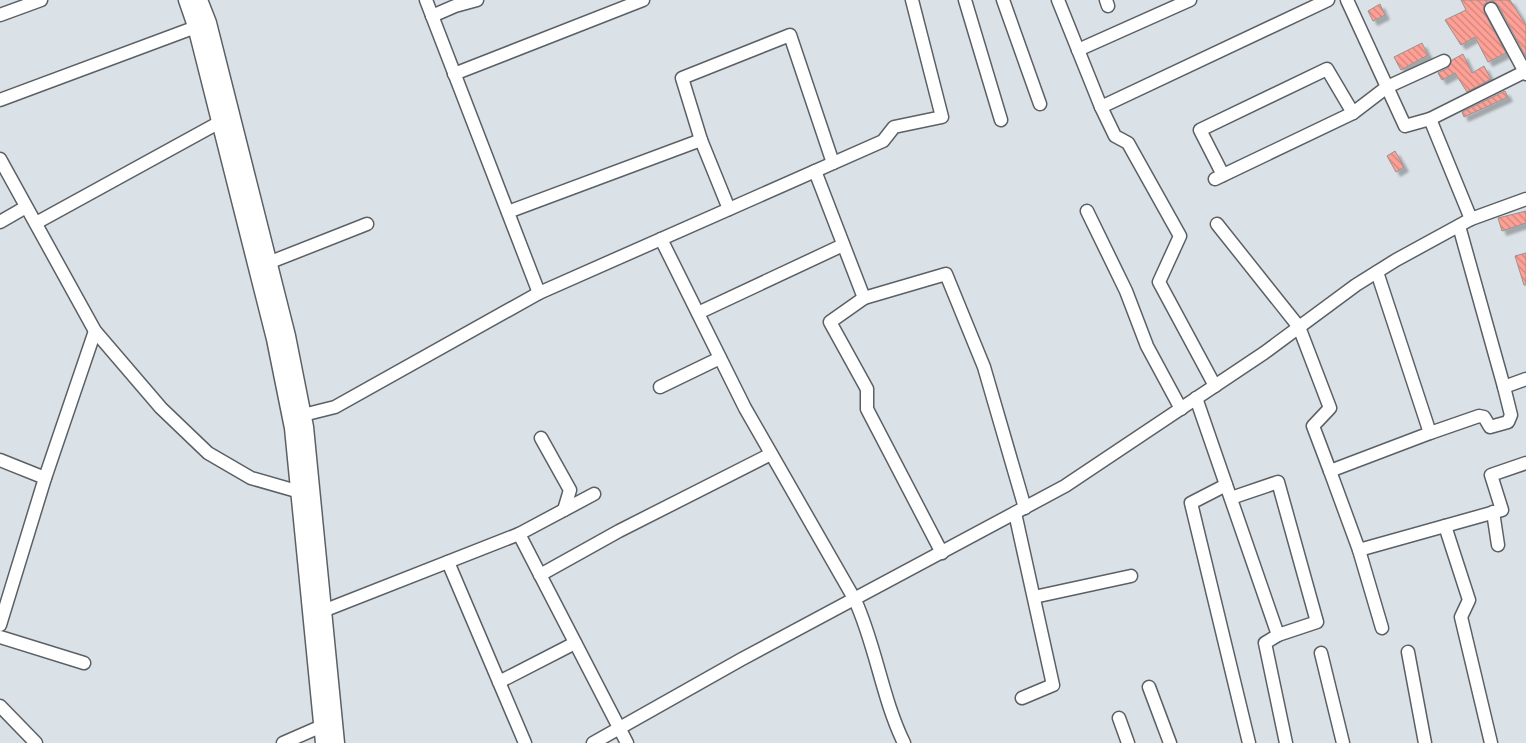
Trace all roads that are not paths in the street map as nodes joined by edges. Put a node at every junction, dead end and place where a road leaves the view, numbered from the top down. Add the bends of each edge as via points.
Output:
1 (41, 0) edge
2 (186, 0) edge
3 (199, 0) edge
4 (426, 0) edge
5 (477, 0) edge
6 (643, 0) edge
7 (912, 0) edge
8 (965, 0) edge
9 (1003, 0) edge
10 (1058, 0) edge
11 (1190, 0) edge
12 (1328, 0) edge
13 (1347, 0) edge
14 (1491, 9) dead end
15 (0, 15) edge
16 (432, 16) junction
17 (202, 24) junction
18 (1078, 50) junction
19 (1444, 61) dead end
20 (1525, 73) edge
21 (454, 74) junction
22 (1387, 87) junction
23 (0, 100) edge
24 (1040, 104) dead end
25 (1101, 107) junction
26 (1353, 113) junction
27 (1430, 119) junction
28 (1002, 120) dead end
29 (220, 122) junction
30 (701, 140) junction
31 (0, 159) edge
32 (833, 163) junction
33 (815, 171) junction
34 (1526, 199) edge
35 (26, 207) junction
36 (729, 209) junction
37 (1087, 211) dead end
38 (508, 212) junction
39 (1471, 220) junction
40 (0, 222) edge
41 (36, 224) junction
42 (367, 224) dead end
43 (1217, 224) dead end
44 (1458, 226) junction
45 (661, 239) junction
46 (843, 245) junction
47 (268, 263) junction
48 (1377, 272) junction
49 (539, 293) junction
50 (864, 298) junction
51 (698, 313) junction
52 (1299, 327) junction
53 (95, 331) junction
54 (720, 358) junction
55 (1526, 379) edge
56 (1215, 386) junction
57 (660, 387) dead end
58 (1504, 387) junction
59 (1196, 398) junction
60 (1181, 409) junction
61 (297, 417) junction
62 (1430, 433) junction
63 (541, 438) dead end
64 (771, 454) junction
65 (0, 460) edge
66 (1526, 463) edge
67 (1330, 471) junction
68 (45, 478) junction
69 (1226, 485) junction
70 (306, 492) junction
71 (594, 494) dead end
72 (1231, 498) junction
73 (564, 510) junction
74 (1020, 510) junction
75 (1493, 512) junction
76 (1445, 526) junction
77 (519, 534) junction
78 (1498, 545) dead end
79 (1359, 550) junction
80 (942, 553) junction
81 (448, 562) junction
82 (540, 575) junction
83 (1131, 576) dead end
84 (1034, 597) junction
85 (855, 600) junction
86 (323, 611) junction
87 (0, 625) edge
88 (1382, 628) dead end
89 (1278, 635) junction
90 (0, 637) edge
91 (575, 643) junction
92 (1408, 652) dead end
93 (1321, 653) dead end
94 (84, 663) dead end
95 (499, 682) junction
96 (1149, 687) dead end
97 (1022, 698) dead end
98 (0, 706) edge
99 (1119, 718) dead end
100 (322, 726) junction
101 (619, 729) junction
102 (36, 743) edge
103 (282, 743) edge
104 (324, 743) edge
105 (336, 743) edge
106 (524, 743) edge
107 (593, 743) edge
108 (627, 743) edge
109 (904, 743) edge
110 (1128, 743) edge
111 (1170, 743) edge
112 (1249, 743) edge
113 (1286, 743) edge
114 (1343, 743) edge
115 (1426, 743) edge
116 (1491, 743) edge

1 - 15 street
2 - 17 main road
3 - 17 main road
4 - 16 street
5 - 16 street
6 - 21 street
7 - 32 street via 942,117 894,127 883,141
8 - 28 street
9 - 24 street
10 - 18 street
11 - 18 street
12 - 25 street
13 - 22 street
14 - 20 street
16 - 21 street
17 - 23 street
17 - 29 main road
17 - 47 main road
18 - 25 street
19 - 22 street
20 - 27 street
21 - 38 street
22 - 26 street
22 - 27 street via 1406,126
25 - 56 street via 1114,136 1128,142 1180,236 1159,282
26 - 26 street via 1219,177 1200,130 1327,69
27 - 39 street
29 - 41 street
29 - 61 main road
30 - 32 street via 682,78 790,35
30 - 36 street
30 - 38 street
31 - 35 street
32 - 33 street
33 - 36 street
33 - 46 street
34 - 39 street
35 - 40 street
35 - 41 street
36 - 45 street
37 - 60 street via 1126,291 1146,346
38 - 49 street
39 - 44 street
41 - 53 street
42 - 47 street
43 - 52 street
44 - 48 street
44 - 58 street
45 - 49 street
45 - 51 street
46 - 50 street
46 - 51 street
47 - 61 main road
48 - 52 street
48 - 62 street
49 - 61 street via 335,407
50 - 74 street via 946,274 984,367
50 - 80 street via 830,322 867,389 867,409
51 - 54 street
52 - 56 street
52 - 67 street via 1330,408 1313,426
53 - 68 street
53 - 70 street via 161,408 208,453 251,478
54 - 57 street
54 - 64 street
55 - 58 street
56 - 59 street
58 - 62 street via 1511,415 1508,422 1490,427 1484,417 1479,416
59 - 60 street
59 - 69 street
60 - 74 street via 1065,486
61 - 70 main road
62 - 67 street
63 - 73 street via 570,490
64 - 82 street
64 - 85 street
65 - 68 street
66 - 75 street via 1491,474 1502,510
67 - 79 street
68 - 87 street
69 - 72 street
69 - 112 street via 1191,503
70 - 86 main road
70 - 100 main road
71 - 73 street
72 - 89 street
72 - 89 street via 1278,482 1317,622
73 - 77 street
74 - 80 street
74 - 84 street
75 - 76 street
75 - 78 street
76 - 79 street
76 - 116 street via 1468,600 1461,617
77 - 81 street
77 - 82 street
79 - 88 street
80 - 85 street
81 - 86 street
81 - 95 street
82 - 91 street
83 - 84 street
84 - 97 street via 1053,685
85 - 101 street
85 - 109 street via 866,624 896,727
86 - 105 main road
89 - 113 street via 1265,643
90 - 94 street
91 - 95 street
91 - 101 street
92 - 115 street
93 - 114 street
95 - 106 street
96 - 111 street
98 - 102 street
99 - 110 street
100 - 103 street
100 - 104 main road
101 - 107 street
101 - 108 street

